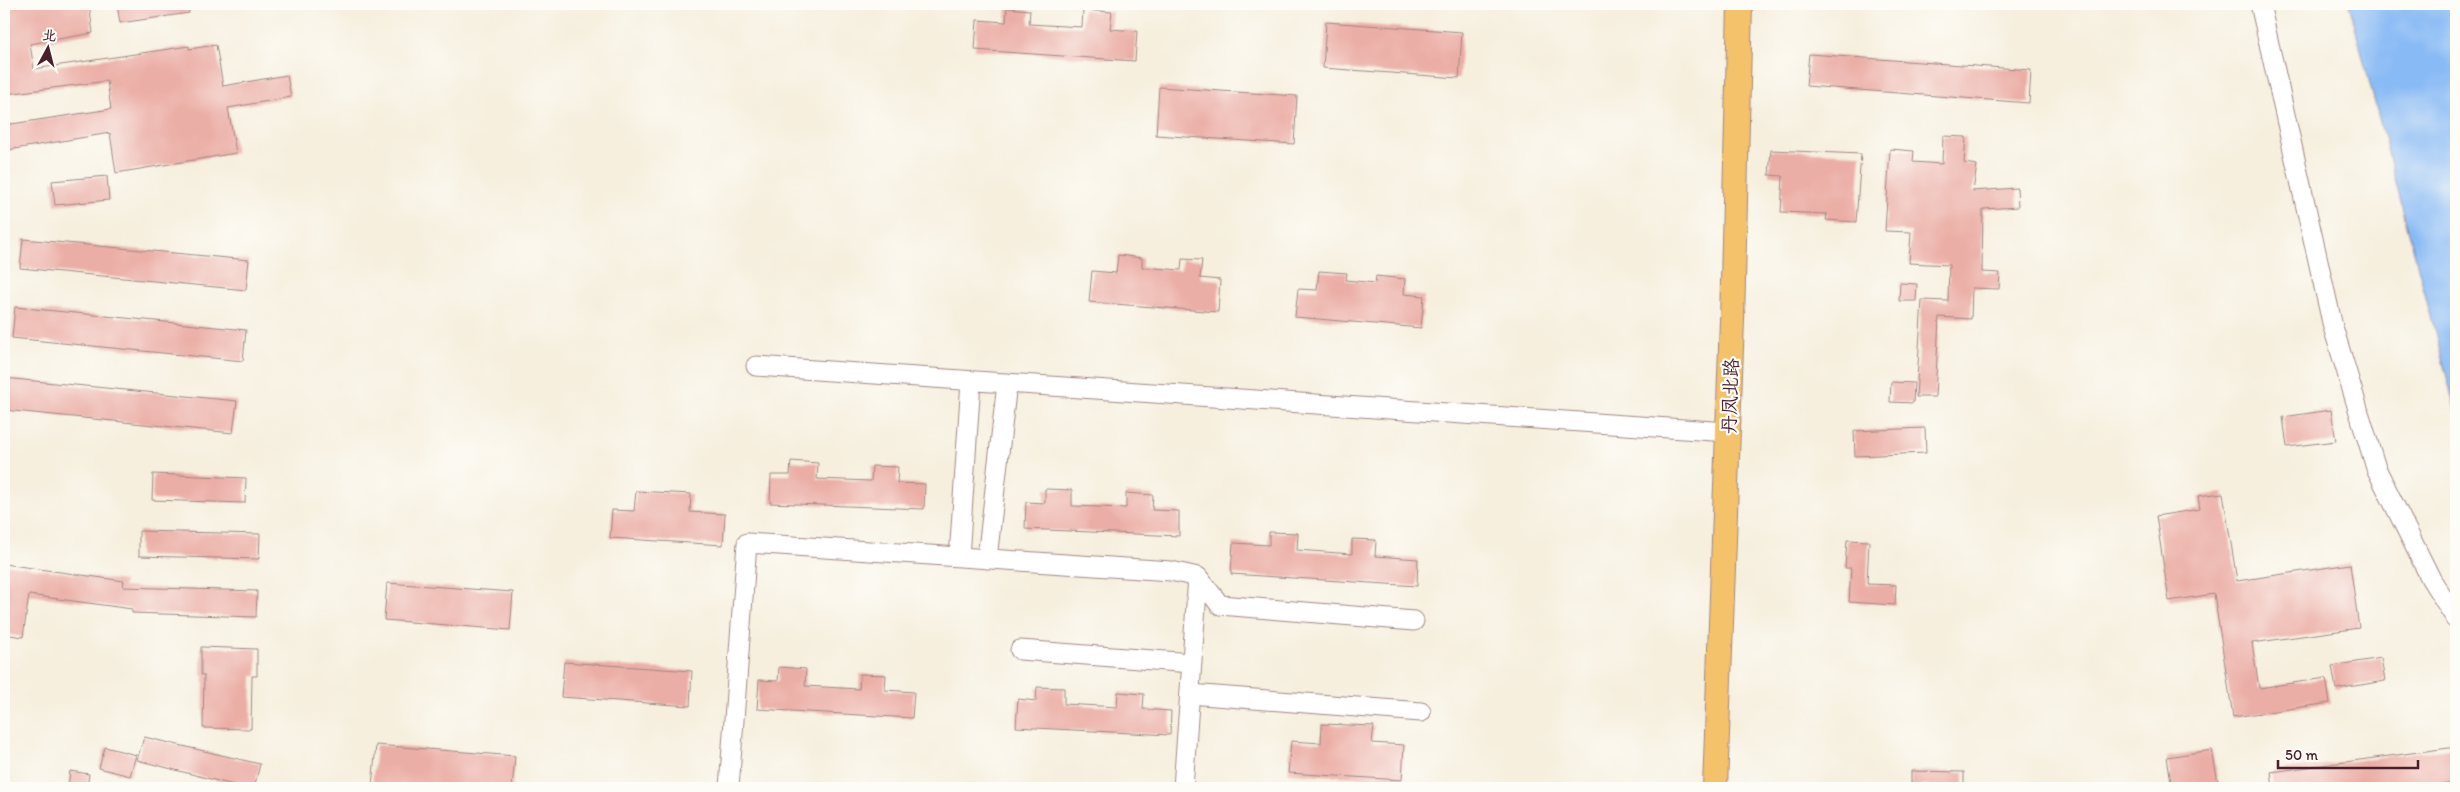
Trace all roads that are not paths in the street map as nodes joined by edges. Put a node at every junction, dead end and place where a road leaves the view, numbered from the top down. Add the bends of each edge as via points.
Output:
1 (1740, 4) edge
2 (2260, 4) edge
3 (756, 366) dead end
4 (971, 381) junction
5 (1006, 383) junction
6 (1728, 432) junction
7 (959, 557) junction
8 (987, 559) junction
9 (1198, 577) junction
10 (2456, 619) edge
11 (1414, 621) dead end
12 (1020, 650) dead end
13 (1192, 664) junction
14 (1190, 694) junction
15 (1421, 712) dead end
16 (729, 788) edge
17 (1183, 788) edge
18 (1716, 788) edge

1 - 6 main road, 丹凤北路
2 - 10 street via 2333,327 2376,468 2431,579
3 - 4 street
4 - 5 street
4 - 7 street
5 - 6 street
5 - 8 street
6 - 18 main road, 丹凤北路
7 - 8 street
7 - 16 street via 748,543
8 - 9 street via 1171,571
9 - 11 street via 1220,604
9 - 13 street
12 - 13 street
13 - 14 street
14 - 15 street
14 - 17 street

